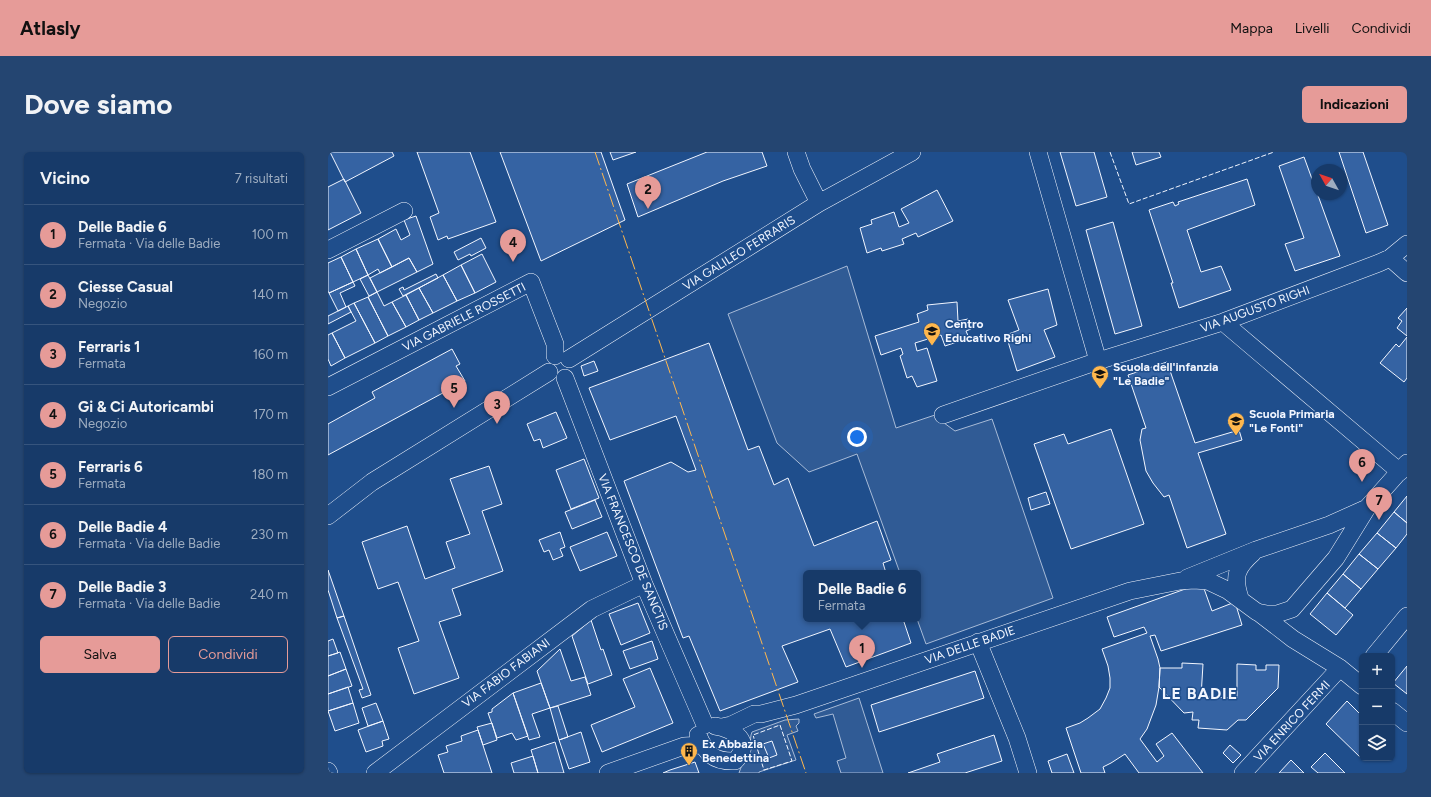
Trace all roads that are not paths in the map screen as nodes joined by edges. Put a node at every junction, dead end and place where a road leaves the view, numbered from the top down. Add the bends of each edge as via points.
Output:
1 (796, 152) edge
2 (912, 152) edge
3 (1038, 152) edge
4 (819, 203) junction
5 (404, 211) dead end
6 (1407, 244) edge
7 (328, 250) edge
8 (1390, 258) junction
9 (1407, 273) edge
10 (1223, 322) junction
11 (562, 357) junction
12 (1098, 361) junction
13 (557, 375) junction
14 (328, 387) edge
15 (943, 415) dead end
16 (1403, 467) edge
17 (372, 482) junction
18 (328, 503) edge
19 (1367, 508) junction
20 (328, 516) edge
21 (1315, 529) junction
22 (1256, 550) junction
23 (1336, 558) junction
24 (1180, 581) junction
25 (644, 584) junction
26 (1240, 598) junction
27 (1292, 609) junction
28 (1257, 612) junction
29 (1407, 616) edge
30 (1291, 637) junction
31 (978, 642) junction
32 (1376, 653) edge
33 (1340, 668) junction
34 (1359, 678) edge
35 (1395, 713) edge
36 (761, 714) junction
37 (1407, 723) edge
38 (740, 737) junction
39 (708, 738) junction
40 (733, 767) edge
41 (375, 773) edge
42 (608, 773) edge
43 (716, 773) edge
44 (1028, 773) edge
45 (1243, 773) edge

1 - 4 street
2 - 4 street, VIA GALILEO FERRARIS
3 - 12 street
4 - 11 street, VIA GALILEO FERRARIS
5 - 7 street
6 - 8 street, VIA AUGUSTO RIGHI
8 - 9 street
8 - 10 street, VIA AUGUSTO RIGHI
10 - 12 street, VIA AUGUSTO RIGHI
10 - 16 street
11 - 13 street via 572,365 572,369 568,376
11 - 14 street, VIA GABRIELE ROSSETTI via 531,282
12 - 15 street, VIA AUGUSTO RIGHI
13 - 17 street
13 - 25 street, VIA FRANCESCO DE SANCTIS
16 - 19 street, VIA DELLE BADIE
17 - 18 street
17 - 20 street
19 - 21 street, VIA DELLE BADIE
19 - 23 street, VIA DELLE BADIE
21 - 22 street, VIA DELLE BADIE
21 - 23 street via 1321,530 1334,540
22 - 24 street, VIA DELLE BADIE
22 - 26 street, VIA DELLE BADIE via 1240,566 1236,575 1236,587
23 - 27 street, VIA DELLE BADIE
24 - 26 street, VIA DELLE BADIE via 1208,582
24 - 31 street, VIA DELLE BADIE via 1130,591
25 - 39 street, VIA FRANCESCO DE SANCTIS
25 - 41 street, VIA FABIO FABIANI via 592,609
26 - 28 street, VIA DELLE BADIE
27 - 28 street via 1277,614
27 - 30 street via 1285,627
28 - 30 street, VIA DELLE BADIE
29 - 32 street
30 - 33 street, VIA DELLE BADIE
31 - 36 street, VIA DELLE BADIE
31 - 44 street via 1017,738
33 - 34 street, VIA DELLE BADIE
33 - 45 street, VIA ENRICO FERMI
35 - 37 street
36 - 38 street
36 - 39 street, VIA DELLE BADIE via 754,714
38 - 39 street
38 - 40 street via 743,748
39 - 40 street via 723,761
39 - 42 street, VIA DELLE BADIE
39 - 43 street, VIA FRANCESCO DE SANCTIS

